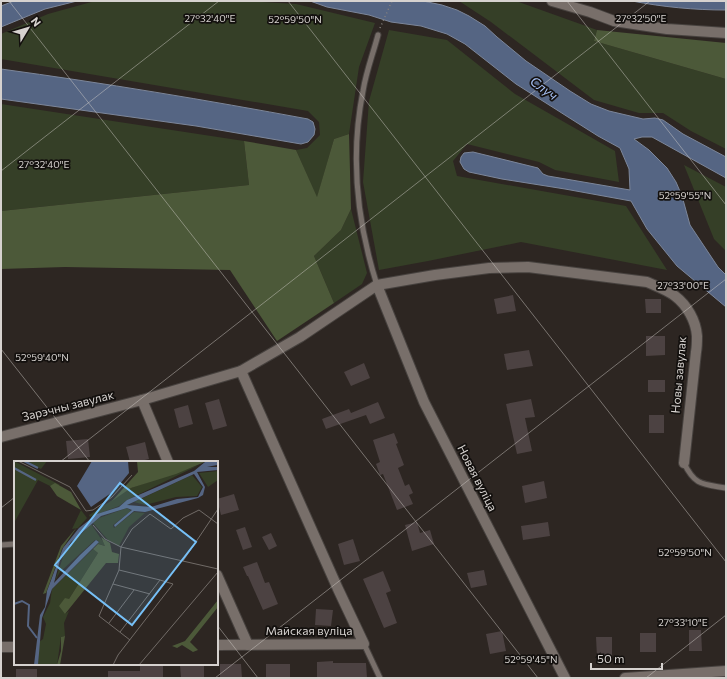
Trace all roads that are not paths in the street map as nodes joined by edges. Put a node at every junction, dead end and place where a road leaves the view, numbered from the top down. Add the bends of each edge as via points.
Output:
1 (552, 1) edge
2 (726, 33) edge
3 (378, 35) dead end
4 (377, 284) junction
5 (241, 371) junction
6 (142, 400) junction
7 (1, 437) edge
8 (168, 461) edge
9 (684, 463) joint
10 (726, 488) edge
11 (1, 544) edge
12 (14, 544) edge
13 (218, 577) edge
14 (248, 644) junction
15 (364, 644) junction
16 (218, 645) edge
17 (1, 647) edge
18 (14, 647) edge
19 (726, 671) edge
20 (380, 678) edge
21 (565, 678) edge
22 (625, 678) edge

1 - 2 street via 614,21
3 - 4 lane via 363,91 357,131 356,163 360,218
4 - 5 street, Зарэчны завулак via 300,337
4 - 9 street, Новы завулак via 489,268 528,267 647,282 664,289 684,304 694,323 697,336
4 - 21 street, Новая вуліца via 424,402
5 - 6 street, Зарэчны завулак
5 - 15 street, Майская вуліца
6 - 7 street, Зарэчны завулак
6 - 8 street
9 - 10 lane via 693,479
11 - 12 lane
13 - 14 street
14 - 15 street, Майская вуліца
14 - 16 street, Майская вуліца
15 - 20 lane
17 - 18 street
19 - 22 street

